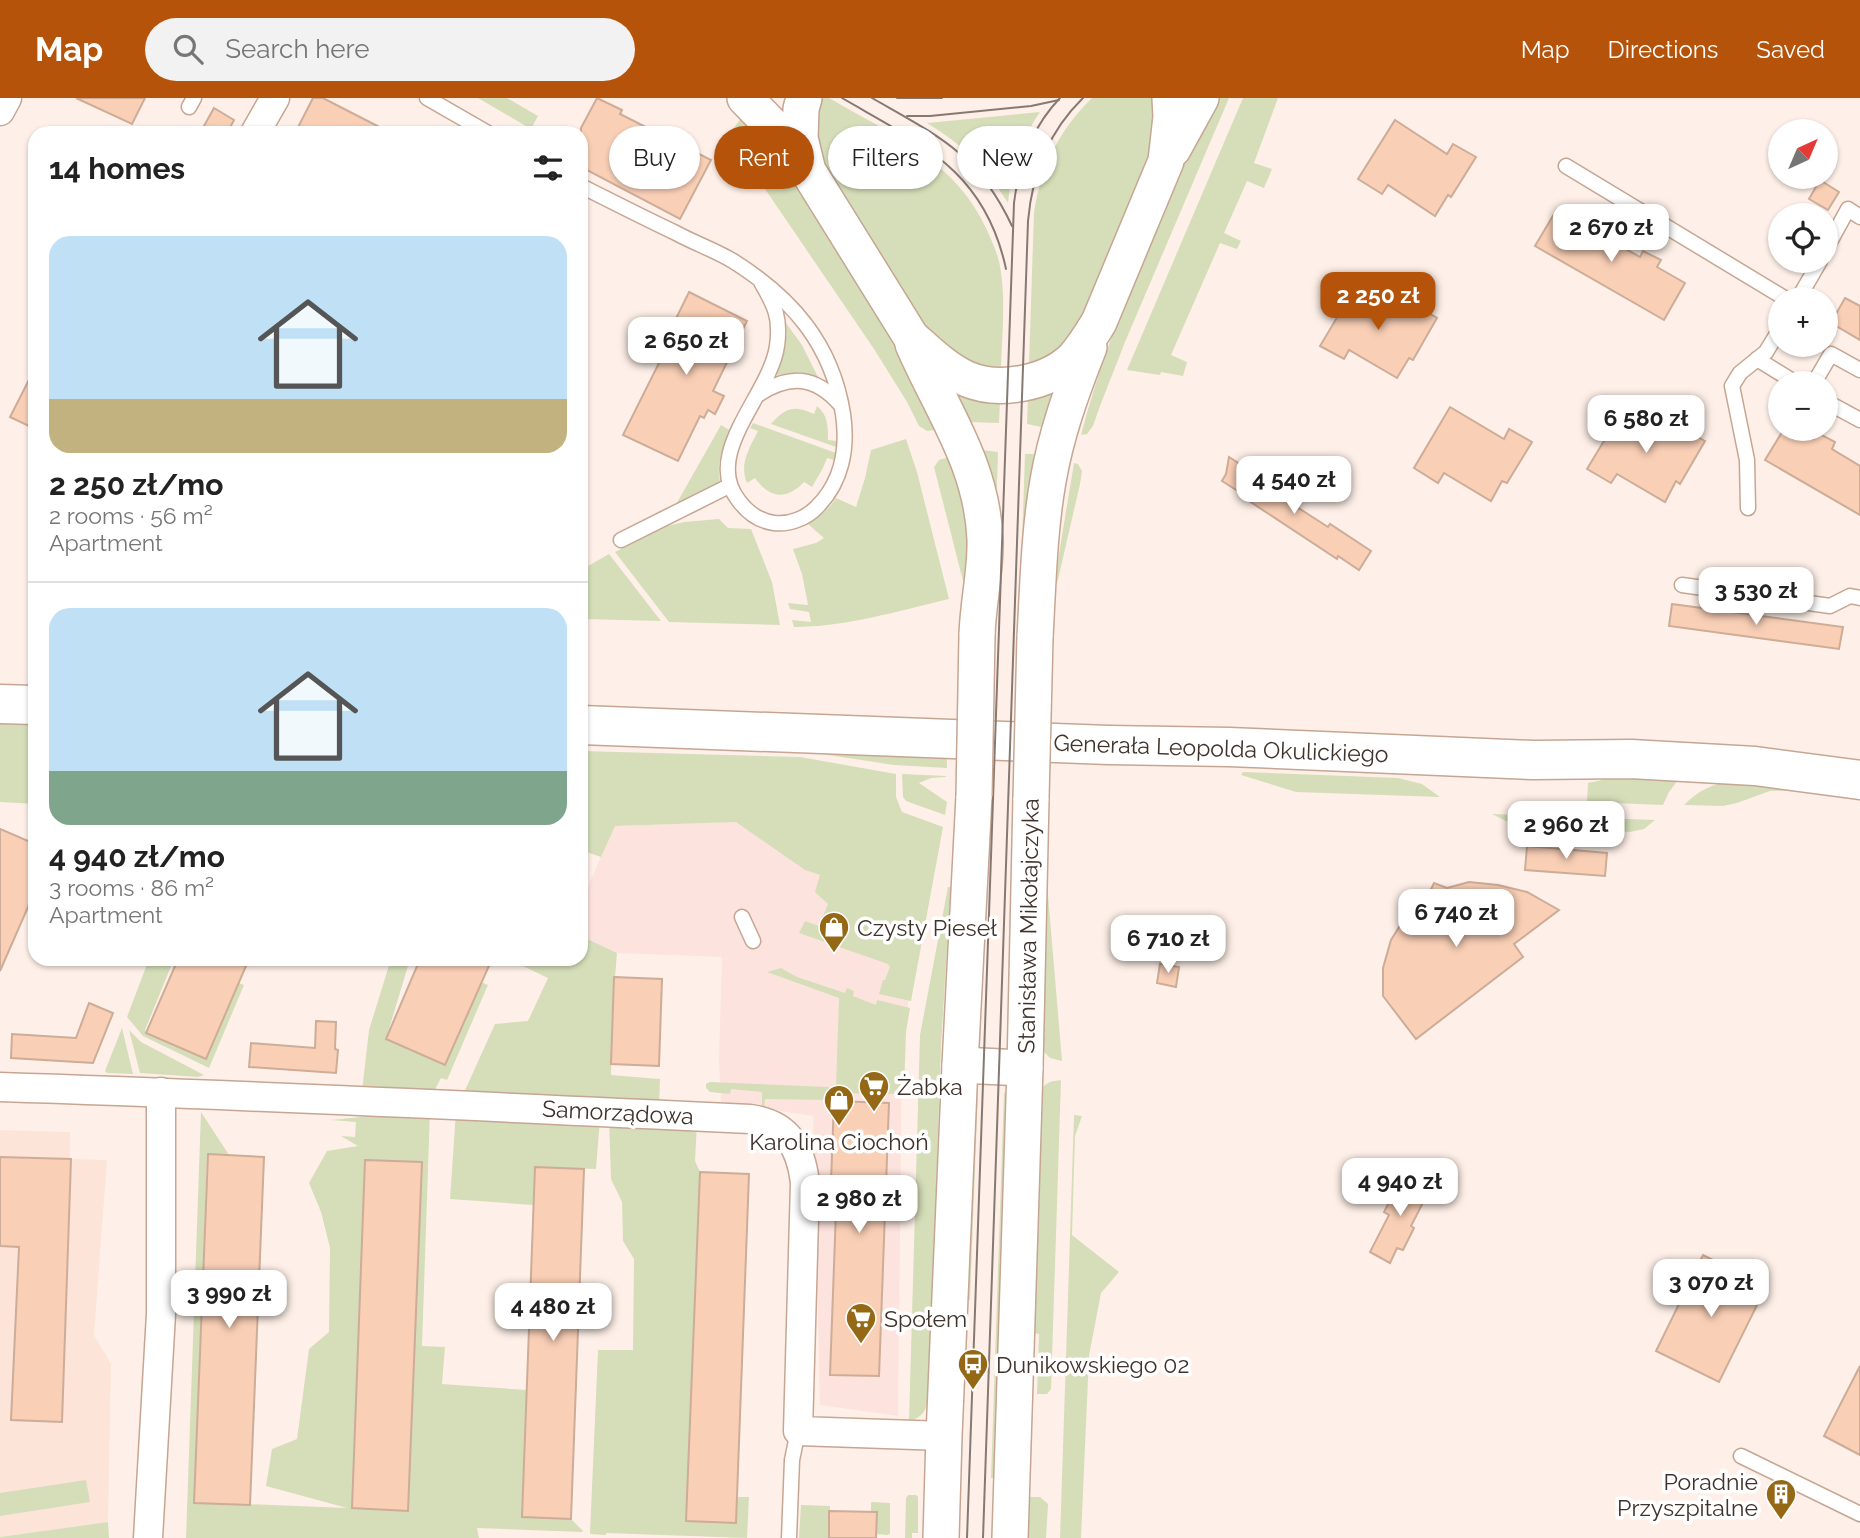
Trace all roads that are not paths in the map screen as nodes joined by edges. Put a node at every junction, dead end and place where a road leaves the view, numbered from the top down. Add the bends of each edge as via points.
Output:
1 (7, 98) edge
2 (275, 98) edge
3 (427, 98) edge
4 (745, 98) edge
5 (804, 98) edge
6 (1170, 98) edge
7 (1201, 98) edge
8 (0, 111) edge
9 (259, 126) edge
10 (476, 126) edge
11 (772, 126) edge
12 (800, 126) edge
13 (1166, 161) junction
14 (1566, 166) dead end
15 (814, 181) edge
16 (588, 189) edge
17 (1860, 216) edge
18 (1838, 227) edge
19 (761, 282) junction
20 (1768, 288) edge
21 (1099, 322) junction
22 (911, 337) junction
23 (1768, 349) edge
24 (1757, 359) junction
25 (1860, 370) edge
26 (1776, 371) edge
27 (1821, 371) edge
28 (758, 395) junction
29 (842, 405) junction
30 (1838, 408) edge
31 (1860, 420) edge
32 (729, 486) junction
33 (1748, 508) dead end
34 (621, 540) dead end
35 (1682, 585) dead end
36 (1860, 598) edge
37 (0, 704) edge
38 (28, 705) edge
39 (588, 725) edge
40 (1860, 780) edge
41 (742, 917) dead end
42 (753, 941) dead end
43 (960, 1065) junction
44 (1025, 1068) junction
45 (0, 1087) edge
46 (161, 1092) junction
47 (798, 1430) junction
48 (944, 1436) junction
49 (1741, 1456) dead end
50 (1860, 1514) edge
51 (148, 1538) edge
52 (789, 1538) edge
53 (941, 1538) edge
54 (1010, 1538) edge

1 - 8 street
2 - 9 street
3 - 10 lane
4 - 11 street
5 - 12 street
6 - 13 street
7 - 13 street
13 - 21 street
14 - 20 lane
15 - 22 street
16 - 19 lane via 732,261
17 - 18 lane via 1848,209
19 - 28 lane via 774,304 779,330 772,366
19 - 29 lane via 785,299 807,325 832,370
21 - 22 street via 1086,344 1060,368 1039,379 1007,385 968,380
21 - 44 street, Stanisława Mikołajczyka, bridge via 1061,424 1048,477 1040,548
22 - 43 street, bridge via 969,461 981,502 985,541 976,635 974,796
23 - 24 lane
24 - 26 lane
24 - 33 lane via 1732,386 1747,460
25 - 27 lane via 1831,354
28 - 29 lane via 798,380 827,390
28 - 32 lane via 729,452
29 - 32 lane via 845,439 841,468 813,512 785,522 764,520 745,509
30 - 31 lane
32 - 34 lane
35 - 36 lane via 1830,606 1850,596
37 - 38 main road
39 - 40 main road, Generała Leopolda Okulickiego via 1533,760 1631,759 1755,766
41 - 42 lane
43 - 44 street
43 - 48 street
44 - 54 street, Stanisława Mikołajczyka
45 - 46 street, Samorządowa
46 - 47 street, Samorządowa via 750,1119 773,1125 796,1149 805,1183
46 - 51 street via 160,1314
47 - 48 street
47 - 52 lane
48 - 53 street
49 - 50 lane

